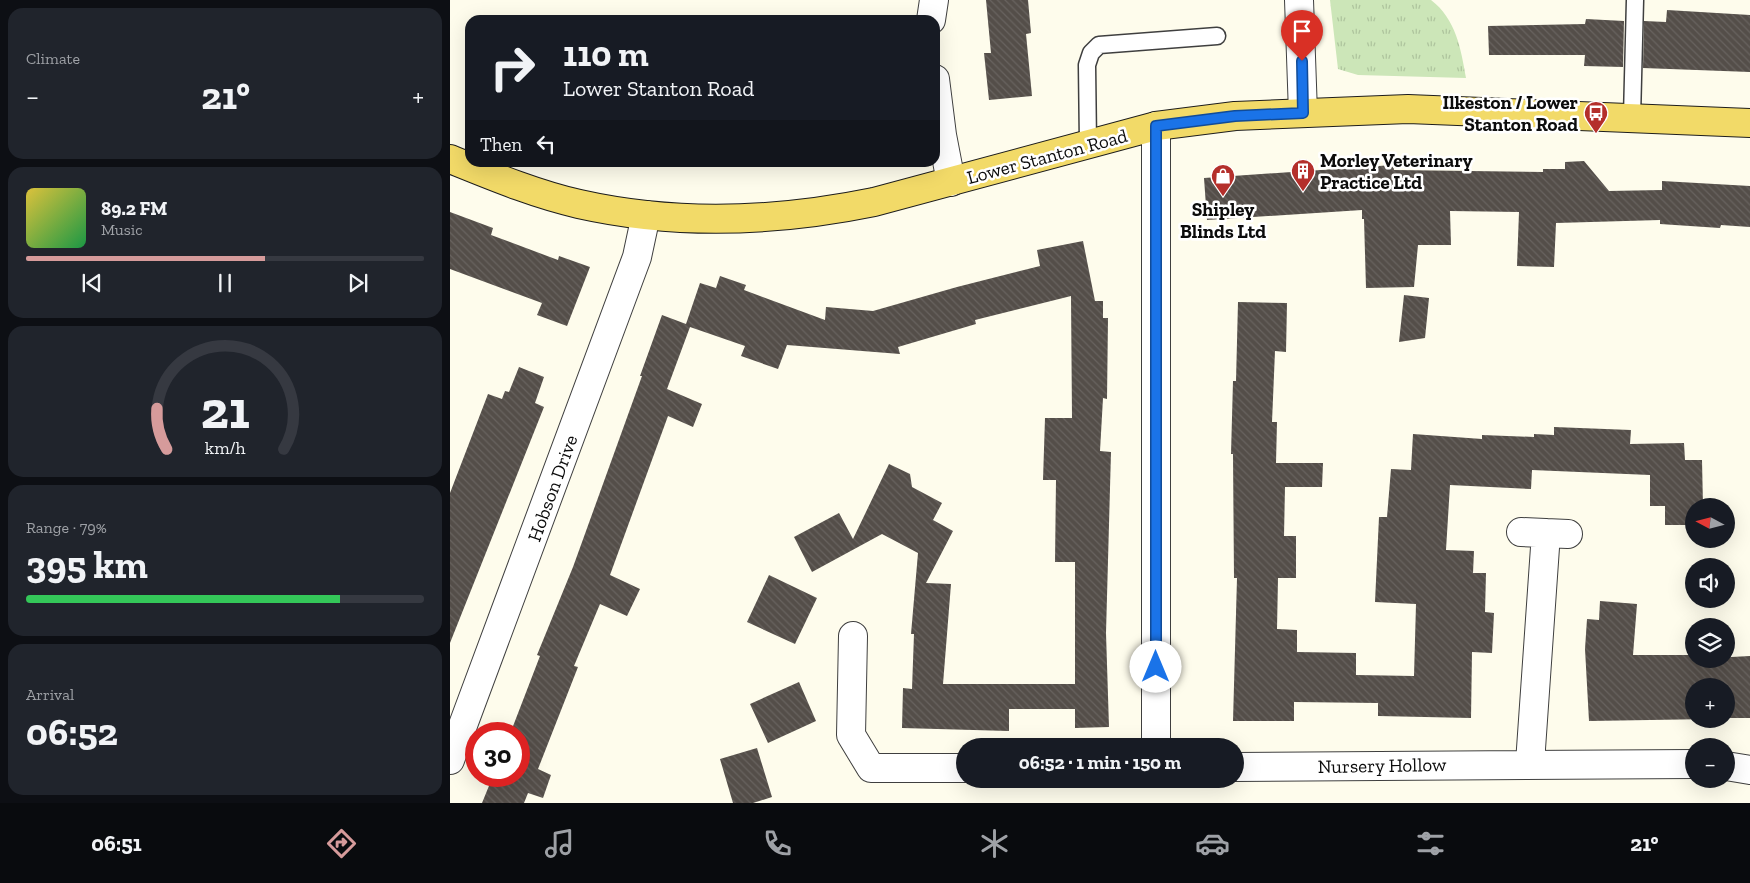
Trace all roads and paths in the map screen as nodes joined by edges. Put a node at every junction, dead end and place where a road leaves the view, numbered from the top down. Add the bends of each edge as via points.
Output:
1 (934, 0) edge
2 (1299, 0) edge
3 (1635, 0) edge
4 (932, 15) edge
5 (1217, 36) dead end
6 (1303, 113) junction
7 (1632, 117) junction
8 (940, 119) edge
9 (1750, 123) edge
10 (1156, 126) junction
11 (1088, 144) junction
12 (450, 159) edge
13 (465, 165) edge
14 (471, 167) edge
15 (951, 182) junction
16 (646, 215) junction
17 (1545, 533) dead end
18 (853, 636) dead end
19 (1156, 738) edge
20 (450, 760) edge
21 (1530, 763) junction
22 (1685, 764) edge
23 (1244, 767) edge
24 (956, 768) edge
25 (1735, 768) edge
26 (1750, 770) edge

1 - 4 street
2 - 6 street
3 - 7 lane
5 - 11 lane via 1099,45 1091,53 1087,65
6 - 7 main road, Lower Stanton Road via 1408,110
6 - 10 main road, Lower Stanton Road via 1235,116
7 - 9 main road, Lower Stanton Road
8 - 15 street
10 - 11 main road, Lower Stanton Road
10 - 19 street
11 - 15 main road, Lower Stanton Road
12 - 13 main road, Lower Stanton Road
14 - 16 main road, Lower Stanton Road via 577,204
15 - 16 main road, Lower Stanton Road via 874,202 798,216 722,219
16 - 20 street, Hobson Drive via 637,257
17 - 21 street
18 - 24 street via 852,736 871,768
21 - 22 street, Nursery Hollow
21 - 23 street, Nursery Hollow
25 - 26 street

